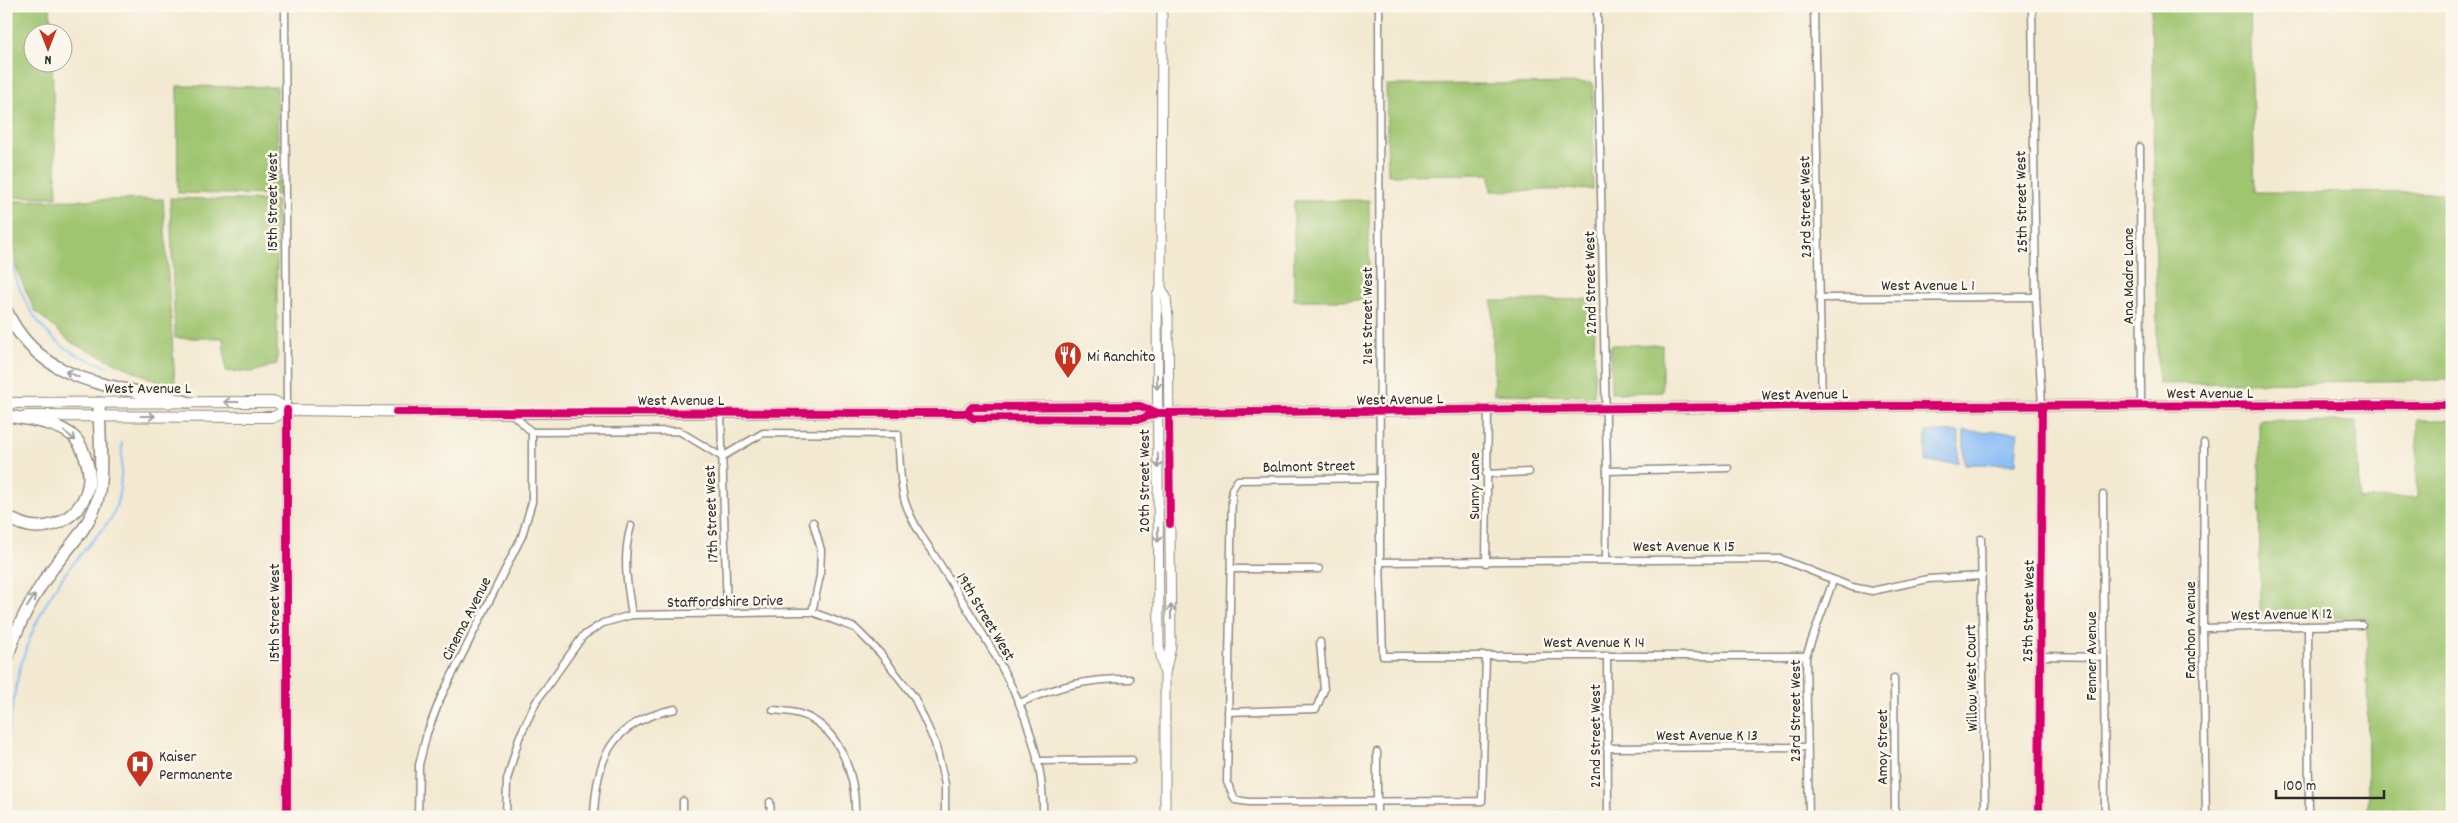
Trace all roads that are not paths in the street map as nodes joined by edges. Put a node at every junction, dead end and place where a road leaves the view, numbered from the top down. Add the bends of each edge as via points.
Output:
1 (285, 6) edge
2 (1162, 6) edge
3 (1379, 6) edge
4 (1597, 6) edge
5 (1814, 6) edge
6 (2032, 6) edge
7 (2140, 146) dead end
8 (1162, 288) junction
9 (2036, 297) junction
10 (1819, 298) junction
11 (6, 310) edge
12 (8, 402) edge
13 (187, 402) junction
14 (99, 403) junction
15 (2452, 404) edge
16 (1822, 406) junction
17 (2042, 406) junction
18 (2141, 406) junction
19 (287, 410) junction
20 (1488, 410) junction
21 (1606, 410) junction
22 (1380, 412) junction
23 (512, 413) junction
24 (721, 413) junction
25 (1158, 413) junction
26 (1169, 413) junction
27 (7, 416) edge
28 (99, 416) junction
29 (532, 432) junction
30 (2204, 443) dead end
31 (722, 457) junction
32 (1728, 468) dead end
33 (1607, 471) junction
34 (1529, 472) dead end
35 (1486, 474) junction
36 (1380, 478) junction
37 (2103, 495) dead end
38 (6, 515) edge
39 (813, 522) dead end
40 (631, 526) dead end
41 (1981, 539) dead end
42 (1606, 559) junction
43 (1380, 562) junction
44 (1486, 562) junction
45 (1231, 569) junction
46 (1319, 569) dead end
47 (1982, 576) junction
48 (1834, 581) junction
49 (812, 612) junction
50 (728, 613) junction
51 (632, 615) junction
52 (2362, 625) dead end
53 (2308, 626) junction
54 (2202, 628) junction
55 (1320, 642) dead end
56 (1607, 654) junction
57 (1383, 656) joint
58 (1486, 656) junction
59 (1806, 656) junction
60 (2040, 656) junction
61 (2104, 657) junction
62 (6, 662) edge
63 (1165, 674) junction
64 (1894, 678) dead end
65 (1130, 679) dead end
66 (1020, 703) junction
67 (675, 709) dead end
68 (773, 710) dead end
69 (1228, 712) junction
70 (1807, 747) junction
71 (1607, 748) junction
72 (1377, 752) dead end
73 (1132, 760) dead end
74 (1037, 761) junction
75 (683, 800) dead end
76 (770, 802) dead end
77 (1376, 802) junction
78 (287, 817) edge
79 (418, 817) edge
80 (506, 817) edge
81 (594, 817) edge
82 (683, 817) edge
83 (771, 817) edge
84 (855, 817) edge
85 (945, 817) edge
86 (1043, 817) edge
87 (1165, 817) edge
88 (1377, 817) edge
89 (1608, 817) edge
90 (1808, 817) edge
91 (1895, 817) edge
92 (1985, 817) edge
93 (2039, 817) edge
94 (2105, 817) edge
95 (2206, 817) edge
96 (2309, 817) edge

1 - 19 street, 15th Street West
2 - 8 main road, 20th Street West
3 - 22 street, 21st Street West
4 - 21 street, 22nd Street West
5 - 10 street, 23rd Street West
6 - 9 street, 25th Street West
7 - 18 street, Ana Madre Lane
8 -> 25 main road, 20th Street West via 1157,296
8 - 26 main road, 20th Street West via 1168,319
9 - 10 street, West Avenue L 1
9 - 17 street, 25th Street West
10 - 16 street, 23rd Street West
13 -> 11 highway via 100,386 69,373 43,359 26,342
12 - 14 main road, West Avenue L
13 - 14 main road, West Avenue L
19 -> 13 main road, West Avenue L via 276,402
14 - 28 highway
15 - 18 main road, West Avenue L
16 - 17 main road, West Avenue L
16 - 21 main road, West Avenue L
17 - 18 main road, West Avenue L
17 - 60 main road, 25th Street West
19 - 23 main road, West Avenue L
28 -> 19 main road, West Avenue L via 274,417
19 - 78 main road, 15th Street West
20 - 21 main road, West Avenue L
20 - 22 main road, West Avenue L
20 - 35 street, Sunny Lane
21 - 33 street, 22nd Street West
22 - 26 main road, West Avenue L
22 - 36 street, 21st Street West
23 - 24 main road, West Avenue L
23 - 29 street
24 - 25 main road, West Avenue L via 966,413 973,418 1140,419
24 - 31 street, 17th Street West
25 - 26 main road, West Avenue L
25 -> 63 main road, 20th Street West via 1159,646
63 -> 26 main road, 20th Street West via 1171,646
27 - 28 main road, West Avenue L
27 -> 38 highway via 56,426 74,437 88,465 90,478 84,502 74,514 62,520 41,526 23,524
62 -> 28 highway via 26,610 86,526 97,500 100,480
29 - 31 street, West Avenue L via 679,431
29 - 79 street, Cinema Avenue via 532,502 522,536 441,697 427,733 419,766
30 - 54 street, Fanchon Avenue
31 - 50 street, 17th Street West
31 - 66 street, 19th Street West via 763,433 898,434 905,501 912,517 994,652
32 - 33 street
33 - 42 street, 22nd Street West
34 - 35 street
35 - 44 street, Sunny Lane
36 - 43 street, 21st Street West
36 - 45 street, Balmont Street via 1238,480 1232,489
37 - 61 street, Fenner Avenue
39 - 49 street via 821,550 820,576
40 - 51 street via 626,543 625,576
41 - 47 street, Willow West Court
42 - 44 street, West Avenue K 15
42 - 48 street, West Avenue K 15 via 1781,559
43 - 44 street, West Avenue K 15
43 - 57 street, 21st Street West
45 - 46 street
45 - 69 street
47 - 48 street, West Avenue K 15 via 1928,579 1872,591
47 - 92 street, Willow West Court
48 - 59 street, 23rd Street West
49 - 50 street, Staffordshire Drive
49 - 85 street, Staffordshire Drive via 855,628 914,696 935,743 944,784
50 - 51 street, Staffordshire Drive
51 - 80 street, Staffordshire Drive via 603,623 583,636 536,702 519,738 507,780
52 - 53 street, West Avenue K 12
53 - 54 street, West Avenue K 12
53 - 96 street
54 - 95 street, Fanchon Avenue
55 - 69 street via 1324,690 1316,709
56 - 58 street, West Avenue K 14
56 - 59 street, West Avenue K 14
56 - 71 street, 22nd Street West
57 - 58 street, West Avenue K 14
58 - 77 street via 1482,800
59 - 70 street, 23rd Street West
60 - 61 street
60 - 93 main road, 25th Street West
61 - 94 street, Fenner Avenue
63 - 87 main road, 20th Street West
64 - 91 street, Amoy Street
65 - 66 street via 1097,679 1068,684
66 - 74 street, 19th Street West
67 - 81 street via 651,714 634,723 606,753 595,788
68 - 84 street via 801,714 821,727 835,742 853,777
69 - 77 street via 1227,782 1234,800
70 - 71 street, West Avenue K 13
70 - 90 street, 23rd Street West
71 - 89 street, 22nd Street West
72 - 77 street
73 - 74 street
74 - 86 street, 19th Street West
75 - 82 street
76 - 83 street
77 - 88 street

